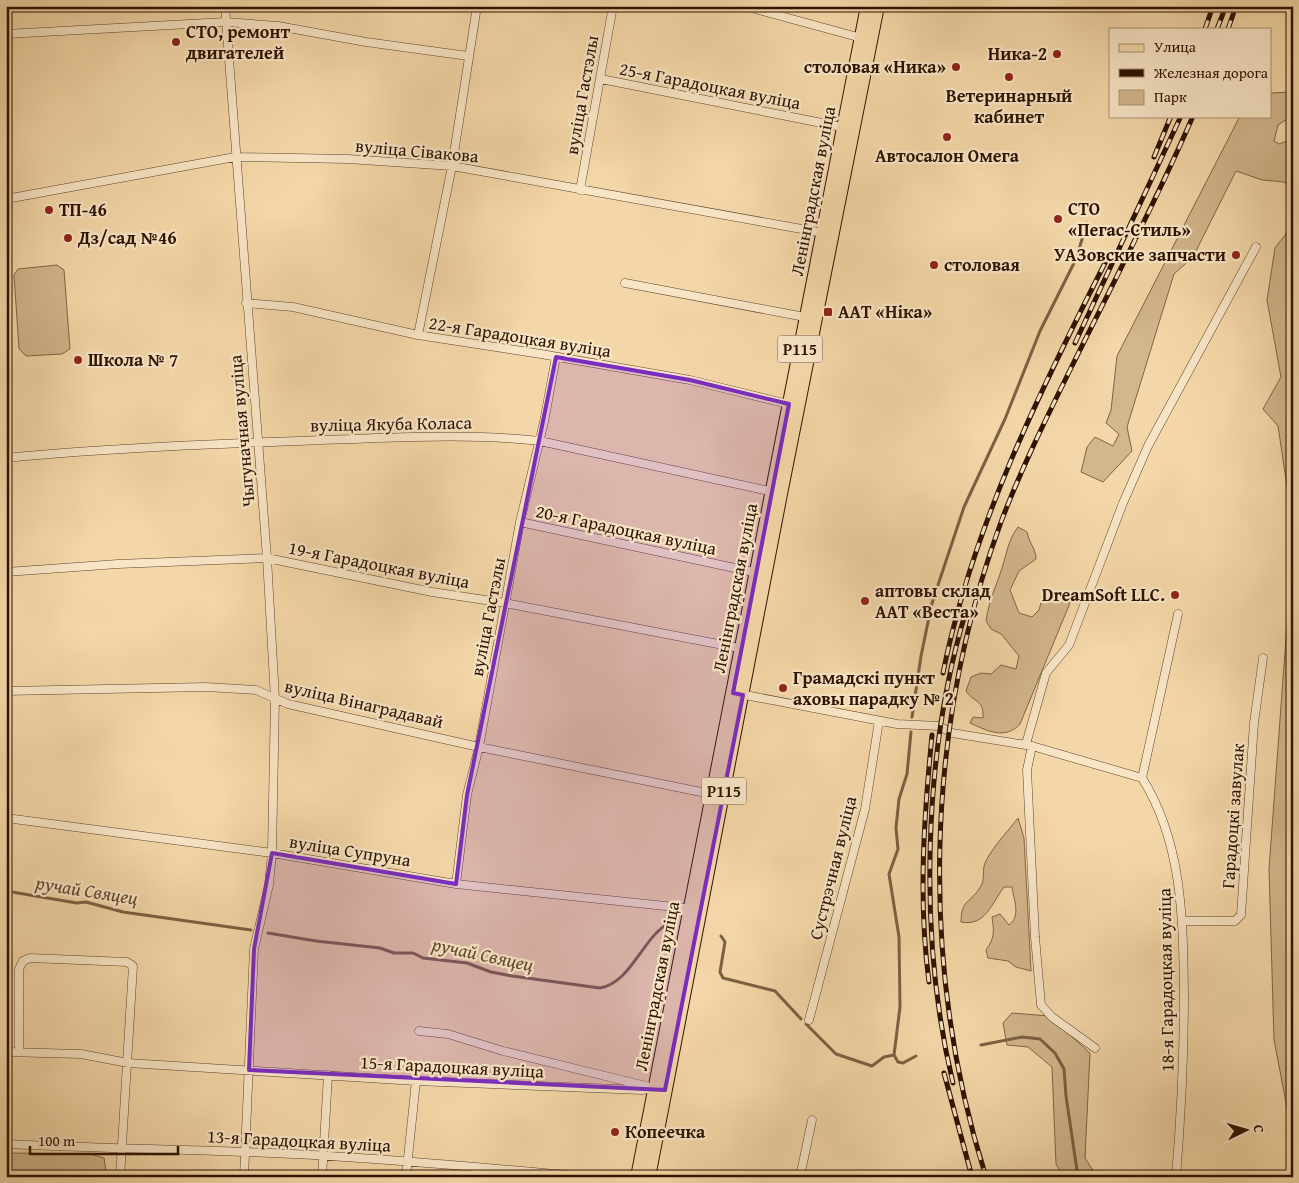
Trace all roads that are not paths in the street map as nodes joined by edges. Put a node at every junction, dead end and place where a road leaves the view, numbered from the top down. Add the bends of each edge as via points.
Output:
1 (225, 6) edge
2 (477, 6) edge
3 (613, 6) edge
4 (744, 6) edge
5 (867, 6) edge
6 (878, 6) edge
7 (226, 22) junction
8 (6, 34) edge
9 (866, 39) junction
10 (468, 56) junction
11 (601, 79) junction
12 (848, 128) junction
13 (235, 157) junction
14 (452, 166) junction
15 (580, 190) junction
16 (6, 199) edge
17 (828, 234) junction
18 (1256, 247) dead end
19 (624, 284) dead end
20 (246, 303) junction
21 (811, 318) junction
22 (418, 335) junction
23 (556, 357) junction
24 (794, 405) junction
25 (6, 437) edge
26 (540, 441) junction
27 (257, 442) junction
28 (7, 458) edge
29 (776, 493) junction
30 (520, 522) junction
31 (267, 558) junction
32 (6, 572) edge
33 (761, 573) junction
34 (505, 603) junction
35 (1178, 614) dead end
36 (746, 649) junction
37 (1263, 658) dead end
38 (6, 690) edge
39 (738, 694) junction
40 (275, 699) junction
41 (879, 721) junction
42 (1029, 745) junction
43 (479, 747) junction
44 (1142, 778) junction
45 (717, 795) junction
46 (6, 818) edge
47 (272, 853) junction
48 (456, 884) junction
49 (695, 910) junction
50 (1182, 921) junction
51 (809, 1020) dead end
52 (419, 1031) dead end
53 (1095, 1048) dead end
54 (6, 1052) edge
55 (19, 1052) junction
56 (128, 1063) junction
57 (249, 1070) junction
58 (328, 1075) junction
59 (416, 1081) junction
60 (660, 1089) junction
61 (812, 1120) dead end
62 (6, 1144) edge
63 (121, 1150) junction
64 (245, 1152) junction
65 (323, 1157) junction
66 (407, 1160) junction
67 (514, 1173) edge
68 (120, 1177) edge
69 (244, 1177) edge
70 (322, 1177) edge
71 (406, 1177) edge
72 (589, 1177) edge
73 (637, 1177) edge
74 (649, 1177) edge
75 (800, 1177) edge
76 (1176, 1177) edge

1 - 7 street, Чыгуначная вуліца
2 - 10 street
3 - 11 street, вуліца Гастэлы
4 - 9 street
5 - 9 main road, Ленінградская вуліца / Р115
6 - 9 main road, Ленінградская вуліца / Р115
7 - 8 street
7 - 10 street via 278,26
7 - 13 street, Чыгуначная вуліца
9 - 12 main road, Ленінградская вуліца / Р115
10 - 14 street
11 - 12 street, 25-я Гарадоцкая вуліца
11 - 15 street, вуліца Гастэлы
12 - 17 main road, Ленінградская вуліца / Р115
13 - 14 street, вуліца Сівакова via 348,159
13 - 16 street, вуліца Сівакова
13 - 20 street, Чыгуначная вуліца
14 - 15 street, вуліца Сівакова
14 - 22 street
15 - 17 street, вуліца Сівакова
17 - 21 main road, Ленінградская вуліца / Р115
18 - 42 street via 1148,446 1069,645 1046,673
19 - 21 street
20 - 22 street, 22-я Гарадоцкая вуліца via 293,307
20 - 27 street, Чыгуначная вуліца
21 - 24 main road, Ленінградская вуліца / Р115
22 - 23 street, 22-я Гарадоцкая вуліца
23 - 24 street, 22-я Гарадоцкая вуліца via 690,380
23 - 26 street, вуліца Гастэлы
24 - 29 main road, Ленінградская вуліца / Р115
25 - 28 street
26 - 27 street, вуліца Якуба Коласа via 442,436
26 - 29 street, вуліца Якуба Коласа
26 - 30 street, вуліца Гастэлы
27 - 28 street, вуліца Якуба Коласа
27 - 31 street, Чыгуначная вуліца
29 - 33 main road, Ленінградская вуліца / Р115
30 - 33 street, 20-я Гарадоцкая вуліца
30 - 34 street, вуліца Гастэлы
31 - 32 street, 19-я Гарадоцкая вуліца
31 - 34 street, 19-я Гарадоцкая вуліца via 432,592
31 - 40 street, Чыгуначная вуліца
33 - 36 main road, Ленінградская вуліца / Р115
34 - 36 street, 19-я Гарадоцкая вуліца
34 - 43 street, вуліца Гастэлы
35 - 44 street
36 - 39 main road, Ленінградская вуліца / Р115
37 - 50 street, Гарадоцкі завулак via 1254,723 1241,915 1235,921
38 - 40 street, вуліца Вінаградавай via 206,687 256,690
39 - 41 street
39 - 45 main road, Ленінградская вуліца / Р115
40 - 43 street, вуліца Вінаградавай
40 - 47 street, Чыгуначная вуліца
41 - 42 street via 939,726 952,733
41 - 51 street, Сустрэчная вуліца via 865,809
42 - 44 street
42 - 53 street via 1027,770 1041,1005 1052,1017
43 - 45 street, вуліца Вінаградавай
43 - 48 street, вуліца Гастэлы via 468,794
44 - 50 street, 18-я Гарадоцкая вуліца via 1157,808 1177,870
45 - 49 main road, Ленінградская вуліца / Р115
46 - 47 street, вуліца Супруна
47 - 48 street, вуліца Супруна
47 - 57 street, Чыгуначная вуліца via 269,884 254,949
48 - 49 street, вуліца Супруна
49 - 60 main road, Ленінградская вуліца / Р115
50 - 76 street, 18-я Гарадоцкая вуліца via 1184,1066
52 - 60 street, 15-я Гарадоцкая вуліца via 448,1034 503,1051
54 - 55 street, 15-я Гарадоцкая вуліца
55 - 56 street, 15-я Гарадоцкая вуліца via 81,1054
55 - 56 street via 19,969 23,960 127,962 133,966
56 - 57 street, 15-я Гарадоцкая вуліца
56 - 63 street
57 - 58 street, 15-я Гарадоцкая вуліца
57 - 64 street, Чыгуначная вуліца
58 - 59 street, 15-я Гарадоцкая вуліца
58 - 65 street
59 - 60 street, 15-я Гарадоцкая вуліца
59 - 66 street
60 - 73 main road, Ленінградская вуліца / Р115
60 - 74 main road, Ленінградская вуліца / Р115
61 - 75 street
62 - 63 street, 13-я Гарадоцкая вуліца
63 - 64 street, 13-я Гарадоцкая вуліца
63 - 68 street
64 - 65 street, 13-я Гарадоцкая вуліца
64 - 69 street, Чыгуначная вуліца
65 - 66 street, 13-я Гарадоцкая вуліца
65 - 70 street
66 - 67 street, 13-я Гарадоцкая вуліца
66 - 71 street
67 - 72 street, 13-я Гарадоцкая вуліца

